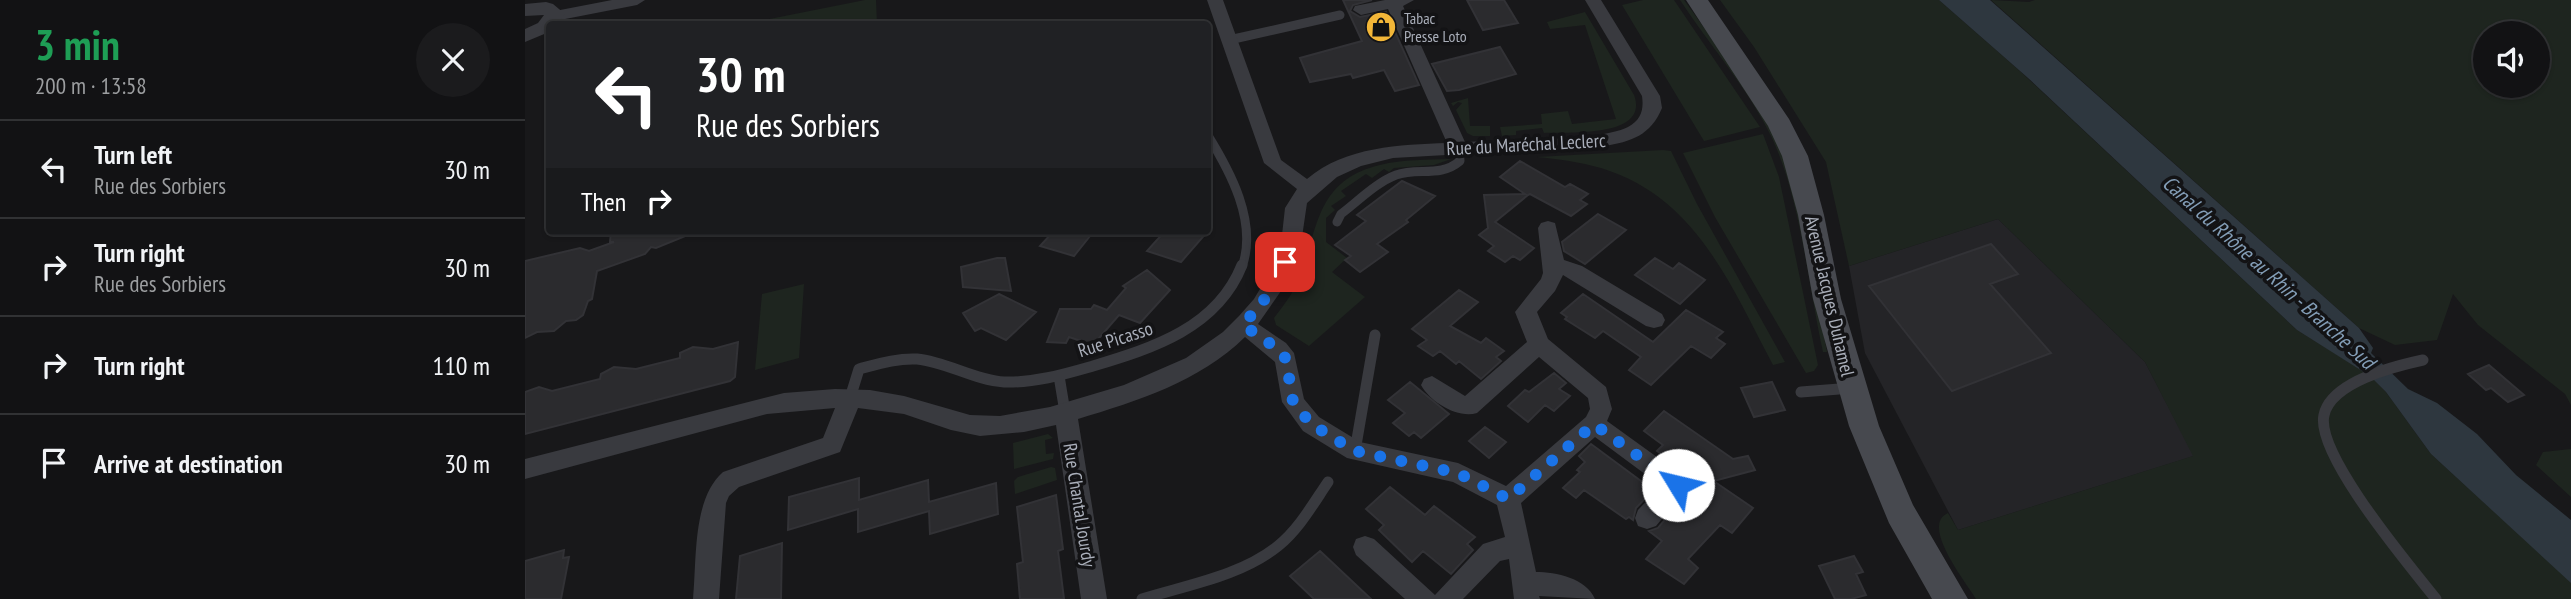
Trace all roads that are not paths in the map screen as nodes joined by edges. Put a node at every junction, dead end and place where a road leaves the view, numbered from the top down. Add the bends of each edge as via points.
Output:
1 (637, 0) edge
2 (1216, 0) edge
3 (1593, 0) edge
4 (1697, 0) edge
5 (1400, 1) edge
6 (529, 6) edge
7 (1361, 10) dead end
8 (1340, 15) dead end
9 (555, 16) junction
10 (550, 21) edge
11 (546, 26) edge
12 (525, 36) edge
13 (1229, 40) junction
14 (1211, 139) edge
15 (1459, 148) junction
16 (1310, 187) junction
17 (1337, 222) dead end
18 (1548, 228) dead end
19 (1554, 265) junction
20 (1654, 320) dead end
21 (1243, 325) junction
22 (1375, 335) dead end
23 (1539, 344) junction
24 (2423, 360) dead end
25 (1059, 376) junction
26 (1432, 385) dead end
27 (1851, 388) junction
28 (1801, 392) dead end
29 (850, 398) junction
30 (1065, 412) junction
31 (1594, 424) junction
32 (1355, 451) junction
33 (525, 469) edge
34 (1328, 482) dead end
35 (1508, 499) junction
36 (1647, 518) dead end
37 (1519, 545) junction
38 (1365, 547) dead end
39 (1527, 592) edge
40 (706, 599) edge
41 (1094, 599) edge
42 (1142, 599) edge
43 (1424, 599) edge
44 (1446, 599) edge
45 (1582, 599) edge
46 (1951, 599) edge
47 (2435, 599) edge

1 - 9 street
2 - 13 street
3 - 15 street, Rue du Maréchal Leclerc via 1651,96 1653,108 1643,127 1604,140
4 - 27 main road, Avenue Jacques Duhamel via 1768,106 1795,156
5 - 7 street
5 - 15 street
6 - 9 street via 549,8
8 - 13 lane
9 - 10 street
11 - 12 street
13 - 16 street via 1273,163
14 - 25 lane, Rue Picasso via 1247,225 1246,254 1232,287 1210,314 1179,335 1134,355
15 - 16 street, Rue du Maréchal Leclerc via 1371,156 1338,168
15 - 17 lane via 1460,160 1455,166 1393,176 1341,214
16 - 21 street via 1295,207 1291,243 1278,277
18 - 19 street
19 - 20 street via 1575,271
19 - 23 street via 1551,283 1526,312
21 - 30 street via 1219,348 1174,375
21 - 32 street via 1286,359 1293,402 1311,424
22 - 32 lane
23 - 26 street via 1469,406 1456,403
23 - 31 street via 1598,394 1601,409
24 - 47 lane via 2400,364 2343,388 2324,414 2326,438 2346,476
25 - 29 lane, Rue Picasso via 995,382 921,360 896,359 859,369
25 - 30 lane
27 - 28 lane
27 - 46 main road, Avenue Jacques Duhamel via 1894,501
29 - 30 street via 902,405 980,426 1013,425
29 - 33 street via 767,405
29 - 40 street via 832,445 741,474 720,489 713,503
30 - 41 street, Rue Chantal Jourdy
31 - 35 street
31 - 36 street via 1678,485
32 - 35 street via 1458,473
34 - 42 lane via 1277,547 1223,572
35 - 37 street
37 - 39 street
37 - 44 street via 1492,552
38 - 43 street
39 - 45 street via 1549,583

